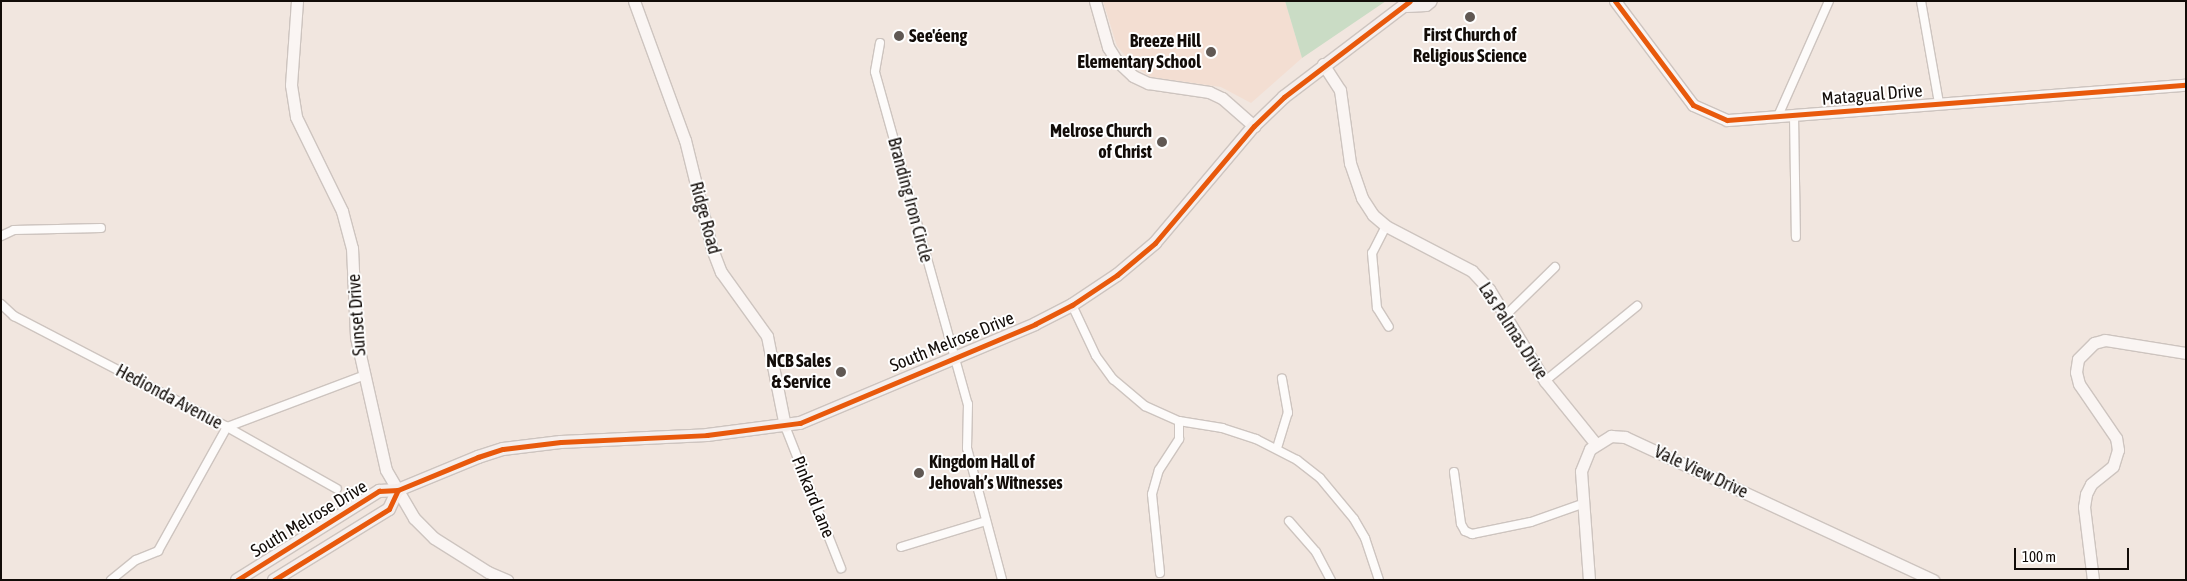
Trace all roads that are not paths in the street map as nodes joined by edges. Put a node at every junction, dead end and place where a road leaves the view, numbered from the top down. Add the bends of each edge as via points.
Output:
1 (296, 1) edge
2 (634, 1) edge
3 (1095, 1) edge
4 (1431, 1) edge
5 (1615, 1) edge
6 (1829, 1) edge
7 (1921, 1) edge
8 (1408, 3) edge
9 (880, 44) dead end
10 (1324, 64) junction
11 (2186, 85) edge
12 (1939, 103) junction
13 (1794, 115) junction
14 (1778, 116) junction
15 (1254, 126) junction
16 (1386, 226) junction
17 (101, 228) dead end
18 (1, 236) edge
19 (1796, 236) dead end
20 (1556, 267) dead end
21 (1, 304) edge
22 (1072, 305) junction
23 (1637, 306) dead end
24 (1505, 316) junction
25 (1389, 327) dead end
26 (2186, 353) edge
27 (954, 356) junction
28 (363, 376) junction
29 (1282, 379) dead end
30 (1545, 381) junction
31 (1180, 421) junction
32 (785, 426) junction
33 (227, 427) junction
34 (1595, 443) junction
35 (1277, 448) junction
36 (1454, 472) dead end
37 (337, 489) dead end
38 (398, 490) junction
39 (1585, 503) junction
40 (986, 521) junction
41 (1288, 521) dead end
42 (901, 547) dead end
43 (842, 568) dead end
44 (1160, 574) dead end
45 (111, 580) edge
46 (237, 580) edge
47 (274, 580) edge
48 (507, 580) edge
49 (1002, 580) edge
50 (1331, 580) edge
51 (1380, 580) edge
52 (1589, 580) edge
53 (1933, 580) edge
54 (2093, 580) edge

1 - 28 street, Sunset Drive via 291,85 296,117 308,147 336,197 352,248 356,337
2 - 32 street, Ridge Road via 685,140 719,267 767,336
3 - 15 street via 1108,47 1133,76 1148,84 1209,92 1222,98
4 - 8 main road, South Melrose Drive via 1426,5
5 - 14 street, Matagual Drive via 1693,105 1727,120
6 - 14 street
7 - 12 street
8 - 10 main road, South Melrose Drive
9 - 27 street, Branding Iron Circle via 875,72
10 - 15 main road, South Melrose Drive
10 - 16 street, Las Palmas Drive via 1340,90 1350,163 1362,198 1373,216
11 - 12 street, Matagual Drive
12 - 13 street, Matagual Drive
13 - 14 street, Matagual Drive
13 - 19 street
15 - 22 main road, South Melrose Drive via 1155,243 1117,276
16 - 24 street, Las Palmas Drive via 1472,271 1489,289
16 - 25 street via 1372,253 1377,308
17 - 18 street via 14,230
20 - 24 street
21 - 33 street, Hedionda Avenue via 14,316
22 - 27 main road, South Melrose Drive via 1035,324
22 - 31 street via 1096,356 1112,379 1145,406
23 - 30 street
24 - 30 street, Las Palmas Drive
26 - 54 street via 2104,340 2094,343 2078,358 2076,372 2079,384 2116,438 2118,450 2113,466 2091,484 2086,494 2084,507
27 - 32 main road, South Melrose Drive via 807,420
27 - 40 street, Branding Iron Circle via 968,404 967,448
28 - 33 street
28 - 38 street, Sunset Drive via 386,470
29 - 35 street via 1288,413
30 - 34 street, Las Palmas Drive
31 - 35 street via 1222,428
31 - 44 street via 1179,439 1159,470 1152,494
32 - 38 main road, South Melrose Drive via 707,435 561,442 503,449
32 - 43 street, Pinkard Lane
33 - 37 street, Hedionda Avenue
33 - 45 street via 158,551 136,560
34 - 39 street via 1583,462
34 - 53 street, Vale View Drive via 1611,436 1625,436
35 - 51 street via 1320,478 1343,502 1366,538
36 - 39 street via 1461,524 1464,531 1472,534 1531,522
38 - 46 main road, South Melrose Drive via 379,492
38 - 47 main road, South Melrose Drive via 389,509
38 - 48 street, Sunset Drive via 414,518 434,538 488,572
39 - 52 street
40 - 42 street
40 - 49 street, Branding Iron Circle
41 - 50 street via 1316,552

